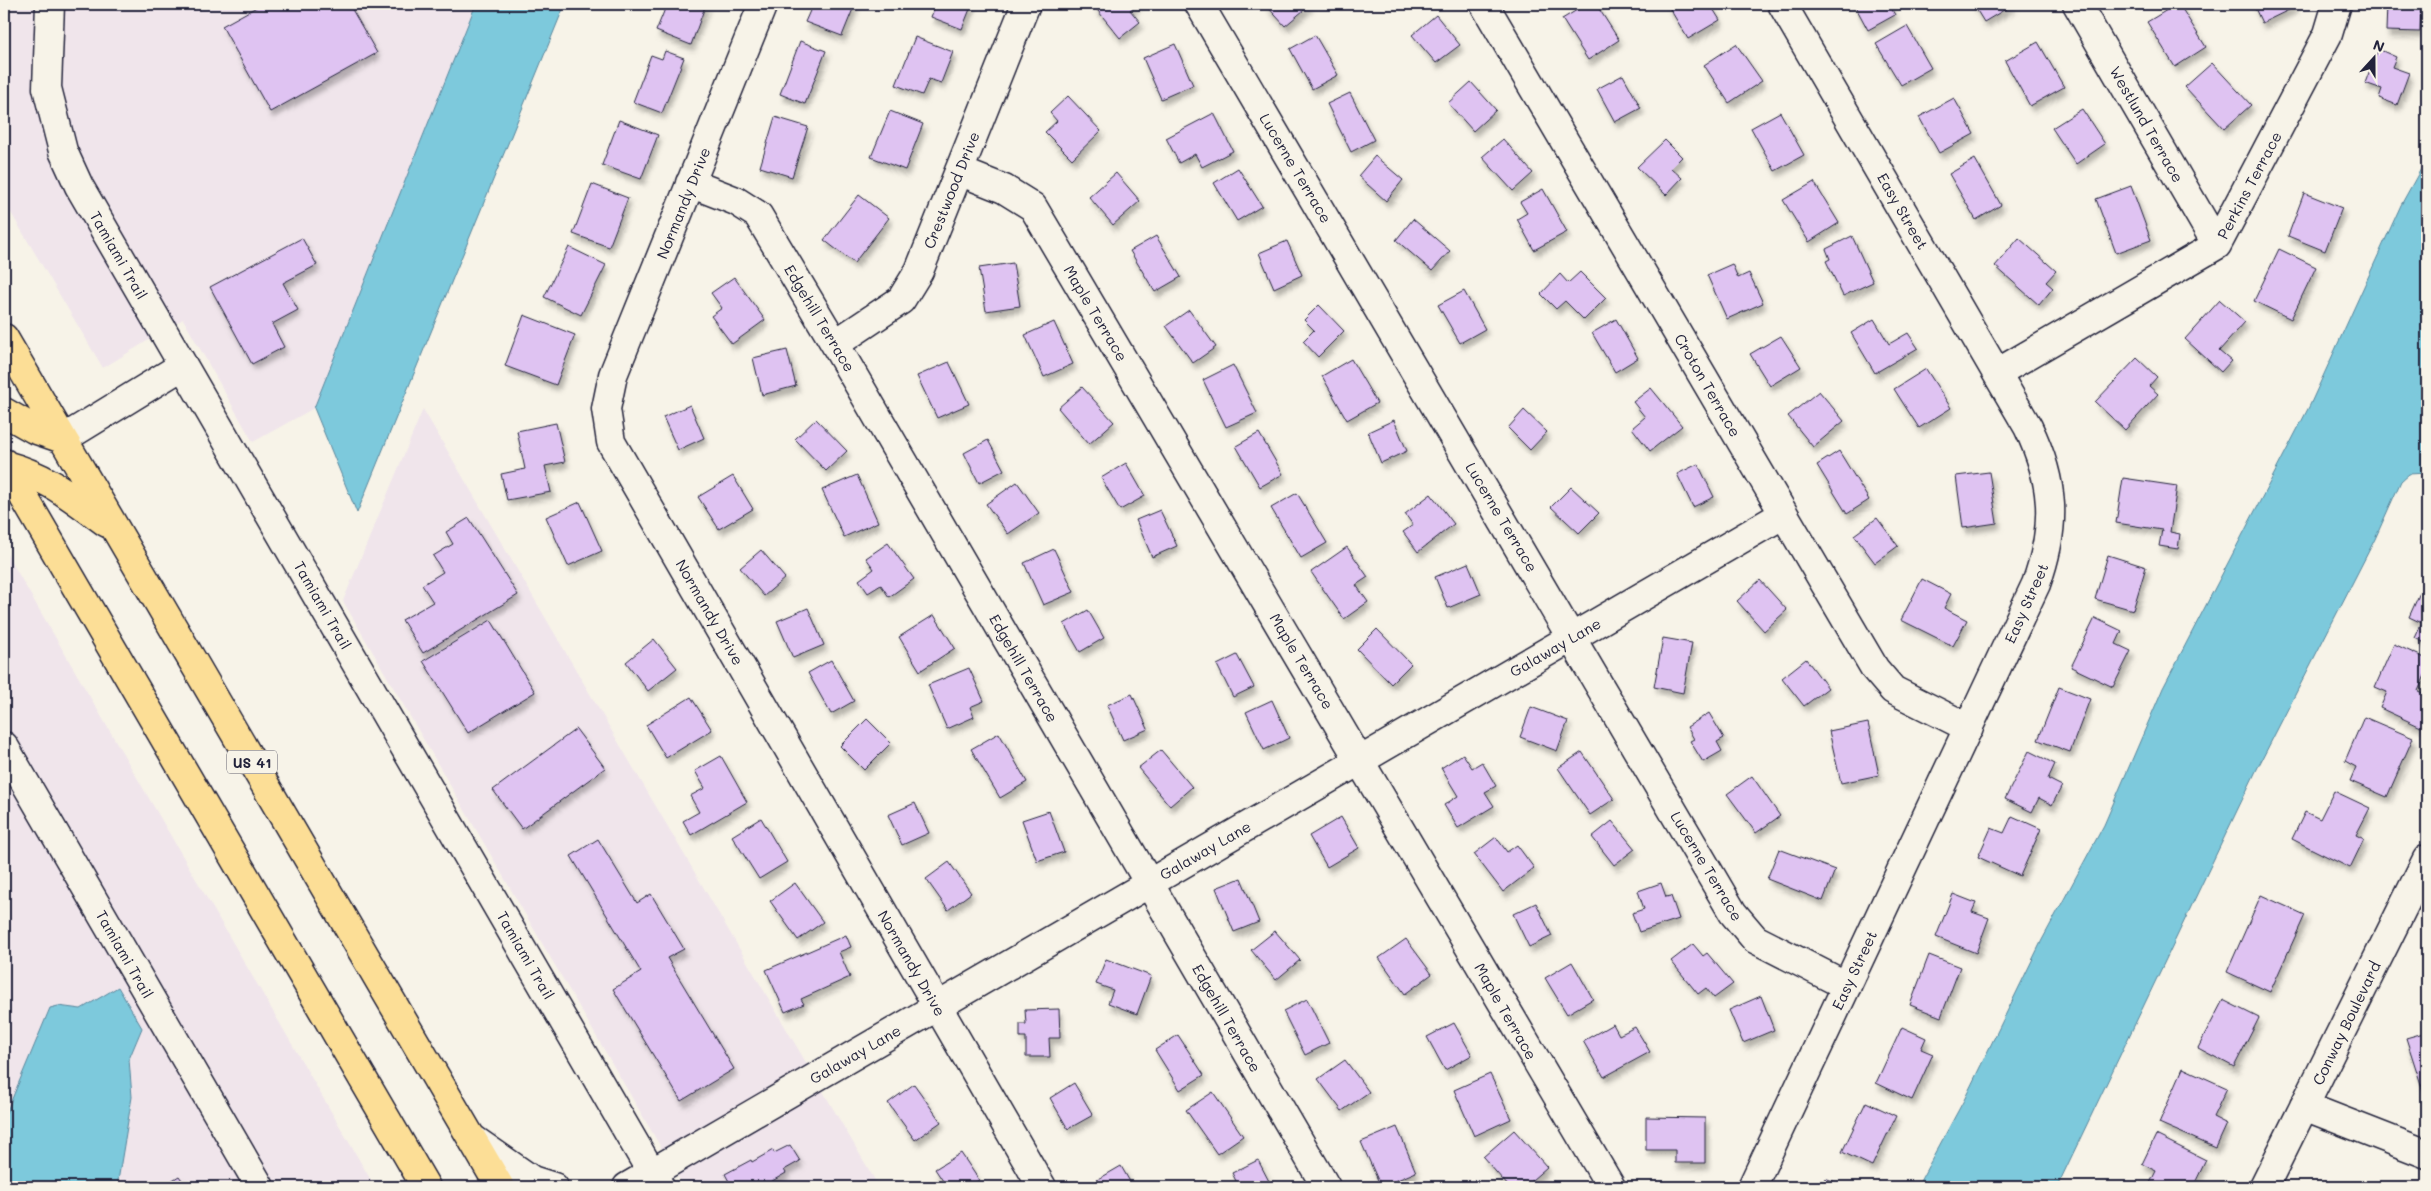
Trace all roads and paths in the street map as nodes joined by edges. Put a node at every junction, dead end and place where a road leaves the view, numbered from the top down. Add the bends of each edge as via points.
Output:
1 (50, 4) edge
2 (763, 4) edge
3 (1026, 4) edge
4 (1199, 4) edge
5 (1484, 4) edge
6 (1782, 4) edge
7 (2077, 4) edge
8 (2337, 4) edge
9 (959, 171) junction
10 (690, 182) junction
11 (2217, 245) junction
12 (4, 338) edge
13 (835, 344) junction
14 (182, 366) junction
15 (1997, 373) junction
16 (4, 412) edge
17 (63, 439) junction
18 (4, 465) edge
19 (1784, 514) junction
20 (116, 530) junction
21 (1572, 637) junction
22 (1968, 728) junction
23 (4, 746) edge
24 (1361, 760) junction
25 (13, 784) edge
26 (2427, 859) edge
27 (1149, 883) junction
28 (1847, 986) junction
29 (937, 1006) junction
30 (2304, 1106) junction
31 (473, 1140) junction
32 (2427, 1154) edge
33 (656, 1180) edge
34 (426, 1184) edge
35 (260, 1187) edge
36 (500, 1187) edge
37 (554, 1187) edge
38 (627, 1187) edge
39 (1042, 1187) edge
40 (1326, 1187) edge
41 (1611, 1187) edge
42 (1752, 1187) edge
43 (2264, 1187) edge

1 - 14 street, Tamiami Trail via 47,88 63,151 97,218
2 - 10 street, Normandy Drive
3 - 9 street, Crestwood Drive
4 - 21 street, Lucerne Terrace
5 - 19 street, Croton Terrace
6 - 15 street, Easy Street
7 - 11 street, Westlund Terrace
8 - 11 street, Perkins Terrace via 2328,34
9 - 13 street, Crestwood Drive via 919,271 901,300
9 - 24 street, Maple Terrace via 1004,189 1033,207
10 - 13 street, Edgehill Terrace via 736,201 758,215
10 - 29 street, Normandy Drive via 613,375 606,408 611,442
11 - 15 street, Perkins Terrace
12 - 17 main road, US 41
13 - 27 street, Edgehill Terrace
14 - 17 street
14 - 33 street, Tamiami Trail
15 - 22 street, Easy Street via 2041,453 2052,506 2050,532 2046,558 2036,584
16 - 17 main road via 34,429
17 - 20 main road, US 41
18 - 20 main road via 31,472 53,484
18 - 34 main road
19 - 21 street, Galaway Lane
19 - 22 street, Croton Terrace via 1875,669 1893,690
20 - 31 main road, US 41
21 - 24 street, Galaway Lane
21 - 28 street, Lucerne Terrace via 1733,913 1755,939
22 - 28 street, Easy Street
23 - 25 street, Tamiami Trail
24 - 27 street, Galaway Lane
24 - 41 street, Maple Terrace
25 - 35 street, Tamiami Trail
26 - 30 street, Conway Boulevard
27 - 29 street, Galaway Lane
27 - 40 street, Edgehill Terrace
28 - 42 street, Easy Street
29 - 33 street, Galaway Lane
29 - 39 street, Normandy Drive
30 - 32 street
30 - 43 street, Conway Boulevard
31 - 36 main road, US 41
31 - 37 street via 532,1180
33 - 38 street, Galaway Lane

